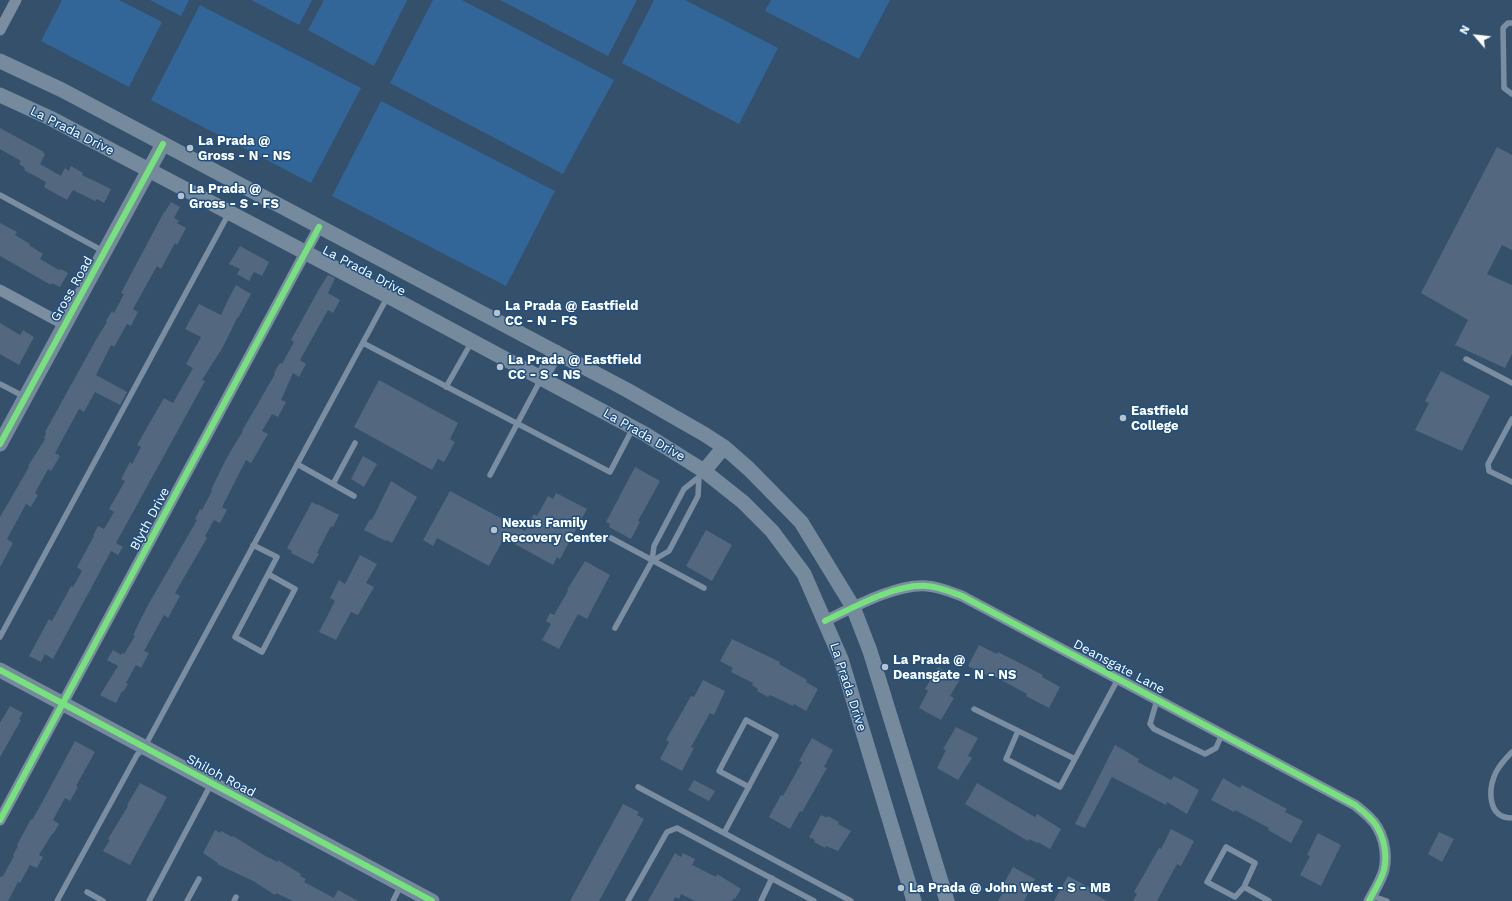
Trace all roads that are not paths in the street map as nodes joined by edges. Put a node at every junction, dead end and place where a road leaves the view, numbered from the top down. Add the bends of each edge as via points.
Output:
1 (16, 0) edge
2 (1512, 23) edge
3 (0, 30) edge
4 (0, 61) edge
5 (1512, 94) edge
6 (0, 95) edge
7 (164, 144) junction
8 (150, 170) junction
9 (0, 195) edge
10 (230, 212) junction
11 (320, 227) junction
12 (105, 252) junction
13 (306, 253) junction
14 (0, 290) edge
15 (388, 296) junction
16 (65, 325) junction
17 (472, 341) junction
18 (363, 343) junction
19 (556, 352) junction
20 (1466, 359) dead end
21 (541, 379) junction
22 (1512, 383) edge
23 (0, 384) edge
24 (446, 387) junction
25 (25, 398) junction
26 (1512, 419) edge
27 (518, 424) junction
28 (633, 428) junction
29 (356, 442) dead end
30 (0, 444) edge
31 (724, 447) junction
32 (297, 464) junction
33 (702, 474) junction
34 (490, 475) dead end
35 (1512, 482) edge
36 (333, 484) junction
37 (354, 496) dead end
38 (611, 538) dead end
39 (253, 545) junction
40 (652, 560) junction
41 (268, 574) junction
42 (704, 588) dead end
43 (853, 607) junction
44 (825, 621) junction
45 (615, 628) dead end
46 (0, 637) edge
47 (0, 670) edge
48 (1118, 679) junction
49 (1157, 700) junction
50 (63, 704) junction
51 (974, 709) dead end
52 (1018, 731) junction
53 (1222, 734) junction
54 (144, 748) junction
55 (1512, 752) edge
56 (1075, 759) junction
57 (212, 783) junction
58 (638, 787) dead end
59 (749, 787) junction
60 (1512, 818) edge
61 (0, 820) edge
62 (724, 833) junction
63 (772, 878) junction
64 (199, 879) dead end
65 (402, 885) junction
66 (1244, 887) junction
67 (87, 892) dead end
68 (1370, 898) edge
69 (58, 901) edge
70 (103, 901) edge
71 (149, 901) edge
72 (187, 901) edge
73 (393, 901) edge
74 (432, 901) edge
75 (628, 901) edge
76 (761, 901) edge
77 (814, 901) edge
78 (851, 901) edge
79 (914, 901) edge
80 (947, 901) edge
81 (1269, 901) edge
82 (1387, 901) edge

1 - 3 street
2 - 5 lane via 1503,28 1504,88
4 - 7 main road, La Prada Drive via 62,90
6 - 8 main road, La Prada Drive
7 - 8 main road, Gross Road
7 - 11 main road, La Prada Drive
8 - 10 main road, La Prada Drive
8 - 12 main road, Gross Road
9 - 12 lane
10 - 13 main road, La Prada Drive
10 - 46 lane
11 - 13 street, Blyth Drive
11 - 19 main road, La Prada Drive
12 - 16 main road, Gross Road
13 - 15 main road, La Prada Drive
13 - 50 street, Blyth Drive
14 - 16 street
15 - 17 main road, La Prada Drive
15 - 18 lane
16 - 25 main road, Gross Road
17 - 21 main road, La Prada Drive
17 - 24 lane
18 - 24 lane
18 - 32 lane
19 - 21 main road
19 - 31 main road, La Prada Drive
20 - 22 lane
21 - 27 lane
21 - 28 main road, La Prada Drive
23 - 25 lane
24 - 27 lane
25 - 30 main road, Gross Road
26 - 35 lane via 1488,464 1489,471
27 - 28 lane via 610,472
27 - 34 lane
28 - 33 main road, La Prada Drive
29 - 36 lane
31 - 33 main road
31 - 43 main road, La Prada Drive via 801,522
32 - 36 lane
32 - 39 lane
33 - 40 lane via 684,489 654,546
33 - 40 lane via 698,496 669,551
33 - 44 main road, La Prada Drive via 743,502 772,531 804,574
36 - 37 lane
38 - 40 lane
39 - 41 lane via 277,557
39 - 54 lane
40 - 42 lane
40 - 45 lane
41 - 41 lane via 295,589 262,652 235,637
43 - 44 street, Deansgate Lane
43 - 48 street, Deansgate Lane via 910,586 943,588
43 - 80 main road via 872,658
44 - 79 main road, La Prada Drive via 841,659
47 - 50 main road, Shiloh Road
48 - 49 street, Deansgate Lane
48 - 56 lane
49 - 53 street, Deansgate Lane
49 - 53 lane via 1150,724 1154,730 1205,754 1216,748
50 - 54 main road, Shiloh Road
50 - 61 street, Blyth Drive
51 - 52 lane
52 - 56 lane
52 - 56 lane via 1006,759 1060,786
53 - 68 street, Deansgate Lane via 1355,805 1370,817 1383,839 1385,855 1384,869
54 - 57 main road, Shiloh Road
54 - 69 lane via 137,755
55 - 60 lane via 1496,772 1492,786 1494,810 1503,817
57 - 65 main road, Shiloh Road
57 - 71 lane
58 - 62 lane
59 - 59 lane via 776,736 746,720 719,772
59 - 62 lane
62 - 78 lane
63 - 75 lane via 677,828 667,832
63 - 76 lane
63 - 77 lane
64 - 72 lane
65 - 73 lane
65 - 74 main road, Shiloh Road
66 - 66 lane via 1235,897 1207,882 1226,847 1255,863
66 - 81 lane
67 - 70 lane
68 - 82 lane

